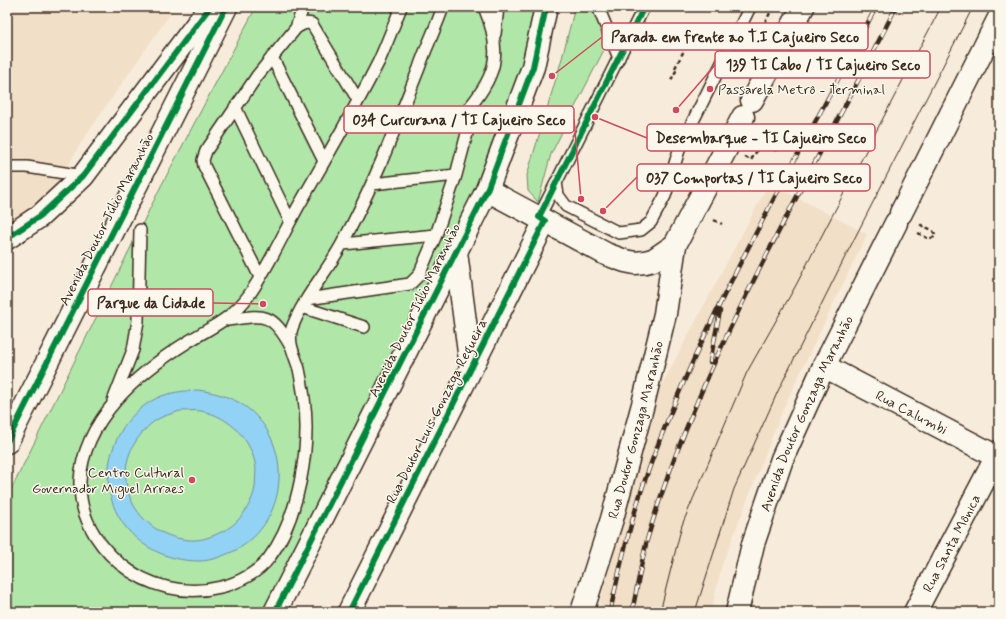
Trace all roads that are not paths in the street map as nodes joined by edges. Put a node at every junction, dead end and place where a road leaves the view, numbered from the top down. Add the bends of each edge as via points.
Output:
1 (210, 7) edge
2 (226, 7) edge
3 (303, 7) edge
4 (401, 7) edge
5 (443, 7) edge
6 (484, 7) edge
7 (498, 7) edge
8 (546, 7) edge
9 (598, 7) edge
10 (644, 7) edge
11 (750, 7) edge
12 (803, 7) edge
13 (999, 18) edge
14 (296, 28) junction
15 (493, 42) junction
16 (272, 57) junction
17 (619, 58) junction
18 (358, 100) junction
19 (235, 107) junction
20 (463, 115) junction
21 (401, 116) junction
22 (324, 162) junction
23 (7, 167) edge
24 (456, 175) junction
25 (83, 176) junction
26 (556, 182) junction
27 (372, 184) junction
28 (487, 190) junction
29 (542, 219) junction
30 (290, 221) junction
31 (140, 230) dead end
32 (436, 235) junction
33 (7, 238) edge
34 (343, 244) junction
35 (675, 245) junction
36 (456, 252) junction
37 (260, 277) junction
38 (305, 303) junction
39 (228, 320) junction
40 (364, 327) dead end
41 (290, 345) junction
42 (824, 366) junction
43 (472, 368) junction
44 (110, 408) junction
45 (7, 442) edge
46 (998, 455) edge
47 (275, 612) edge
48 (349, 612) edge
49 (582, 612) edge
50 (737, 612) edge
51 (915, 612) edge

1 - 25 main road
2 - 45 main road, Avenida Doutor Júlio Maranhão
3 - 14 lane
4 - 18 lane via 381,57
5 - 21 lane
6 - 15 lane via 492,30
7 - 15 lane
8 - 28 main road, Avenida Doutor Júlio Maranhão via 533,67
9 - 17 lane
10 - 17 lane
11 - 26 lane via 680,147 665,196 651,222 641,230 619,233 566,206 558,195
12 - 35 main road
13 - 42 main road, Avenida Doutor Gonzaga Maranhão
14 - 16 lane
14 - 18 lane via 307,22 312,24
15 - 20 lane via 495,55 491,75 479,97
16 - 19 lane
16 - 22 lane
17 - 26 lane
18 - 22 lane
19 - 30 lane
19 - 37 lane via 206,151 203,160
20 - 21 lane
20 - 24 lane via 468,118 469,126
21 - 27 lane
22 - 30 lane
23 - 25 lane via 27,167
24 - 27 lane
24 - 32 lane
25 - 33 main road via 40,216
26 - 29 lane
27 - 34 lane
28 - 29 main road
28 - 36 main road, Avenida Doutor Júlio Maranhão
29 - 35 main road via 625,262 653,260
29 - 43 main road, Rua Doutor Luis Gonzaga Regueira
30 - 37 lane
31 - 44 lane via 138,321 133,350
32 - 34 lane
32 - 38 lane via 419,275 410,284
34 - 38 lane
35 - 49 main road, Rua Doutor Gonzaga Maranhão via 665,314 612,519
36 - 43 main road
36 - 47 main road, Avenida Doutor Júlio Maranhão
37 - 39 lane via 242,305
38 - 40 lane
38 - 41 lane via 292,328
39 - 41 lane via 257,316 267,318 281,329
39 - 44 lane via 154,365 129,386
41 - 44 lane via 298,369 306,416 306,446 299,487 290,518 268,560 244,578 225,587 201,591 161,587 126,568 110,555 87,522 80,487 82,462 93,434
42 - 46 main road, Rua Calumbi
42 - 50 main road, Avenida Doutor Gonzaga Maranhão via 782,459 753,544
43 - 48 main road, Rua Doutor Luis Gonzaga Regueira
46 - 51 main road, Rua Santa Mônica

